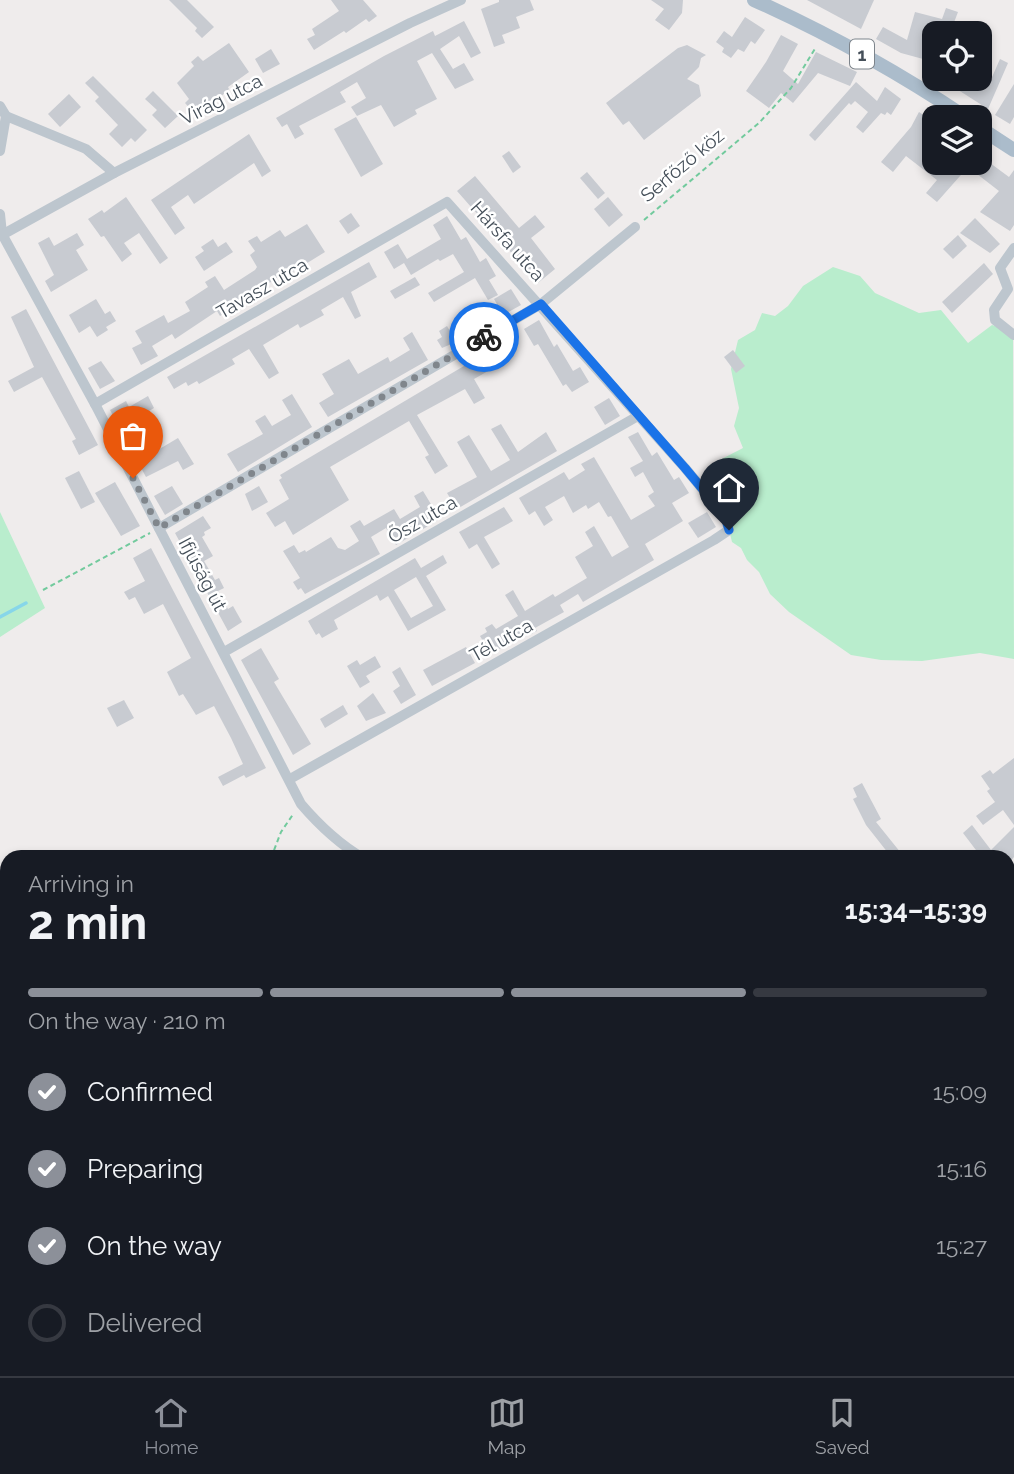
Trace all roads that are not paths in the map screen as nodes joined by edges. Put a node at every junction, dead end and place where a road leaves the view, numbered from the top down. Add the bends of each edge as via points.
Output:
1 (461, 0) edge
2 (754, 0) edge
3 (945, 105) edge
4 (3, 111) edge
5 (992, 136) edge
6 (1014, 150) edge
7 (0, 151) edge
8 (114, 173) junction
9 (447, 202) joint
10 (0, 214) edge
11 (635, 227) road end
12 (1, 235) edge
13 (1014, 248) edge
14 (541, 304) junction
15 (1014, 335) edge
16 (95, 404) junction
17 (638, 416) junction
18 (159, 528) junction
19 (729, 530) joint
20 (224, 652) junction
21 (289, 779) junction
22 (350, 850) edge

1 - 8 street, Virág utca
2 - 3 main road, 1 via 824,33
4 - 7 street
4 - 8 street via 86,149
5 - 6 main road
8 - 12 street, Virág utca
9 - 14 street, Hársfa utca
9 - 16 street, Tavasz utca
10 - 12 street, Ifjúság út
11 - 14 street, Serfőző köz
12 - 16 street, Ifjúság út
13 - 15 street via 1000,268 1008,289 994,310 995,320
14 - 17 street, Hársfa utca
14 - 18 street, Serfőző köz
16 - 18 street, Ifjúság út
17 - 19 street, Hársfa utca via 725,516
17 - 20 street, Ősz utca
18 - 20 street, Ifjúság út
19 - 21 street, Tél utca
20 - 21 street, Ifjúság út
21 - 22 street, Ifjúság út via 301,804

